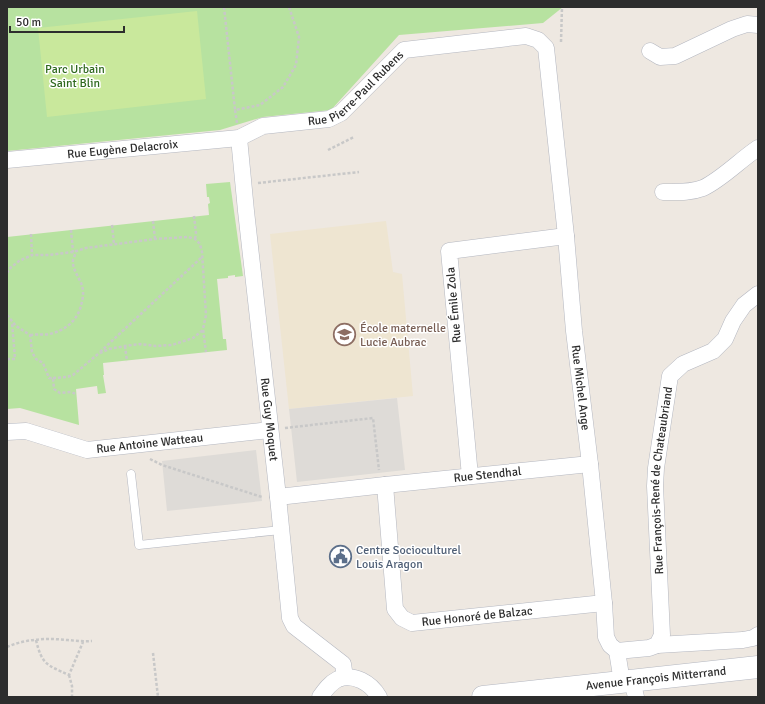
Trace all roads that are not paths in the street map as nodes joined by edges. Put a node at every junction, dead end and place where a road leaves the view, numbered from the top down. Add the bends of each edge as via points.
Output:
1 (758, 24) edge
2 (650, 51) dead end
3 (551, 89) joint
4 (239, 138) junction
5 (758, 148) edge
6 (7, 160) edge
7 (663, 192) dead end
8 (566, 236) junction
9 (758, 294) edge
10 (270, 430) junction
11 (7, 432) edge
12 (590, 464) junction
13 (131, 474) dead end
14 (470, 476) junction
15 (385, 485) junction
16 (278, 497) junction
17 (281, 530) junction
18 (604, 603) junction
19 (758, 635) edge
20 (657, 644) junction
21 (618, 651) junction
22 (758, 667) edge
23 (345, 677) junction
24 (630, 686) edge
25 (320, 697) edge
26 (379, 697) edge
27 (482, 697) edge

1 - 2 street via 747,24 732,29 674,56 660,57
3 - 4 street, Rue Pierre-Paul Rubens via 546,48 538,40 526,36 404,50 341,113 330,119 263,126
3 - 8 street, Rue Michel Ange
4 - 6 street, Rue Eugène Delacroix
4 - 10 street, Rue Guy Moquet
5 - 7 street via 702,188 686,192
8 - 12 street, Rue Michel Ange
8 - 14 street, Rue Émile Zola via 449,251
9 - 20 street, Rue François-René de Chateaubriand via 744,305 725,339 713,351 683,364 670,376 655,486 662,635
10 - 11 street, Rue Antoine Watteau via 86,450 26,431
10 - 16 street, Rue Guy Moquet
12 - 14 street, Rue Stendhal
12 - 18 street, Rue Michel Ange
13 - 17 lane via 139,545
14 - 15 street, Rue Stendhal
15 - 16 street
15 - 18 street, Rue Honoré de Balzac via 395,609 402,618 412,623
16 - 17 street, Rue Guy Moquet
17 - 23 street, Rue Guy Moquet via 290,618 294,626 343,664
18 - 21 street, Rue Michel Ange via 606,637
19 - 20 street via 743,640
20 - 21 street via 649,648
21 - 24 street
22 - 24 main road, Avenue François Mitterrand
23 - 25 street via 329,686
23 - 26 street via 360,679 369,684
24 - 27 main road, Avenue François Mitterrand

